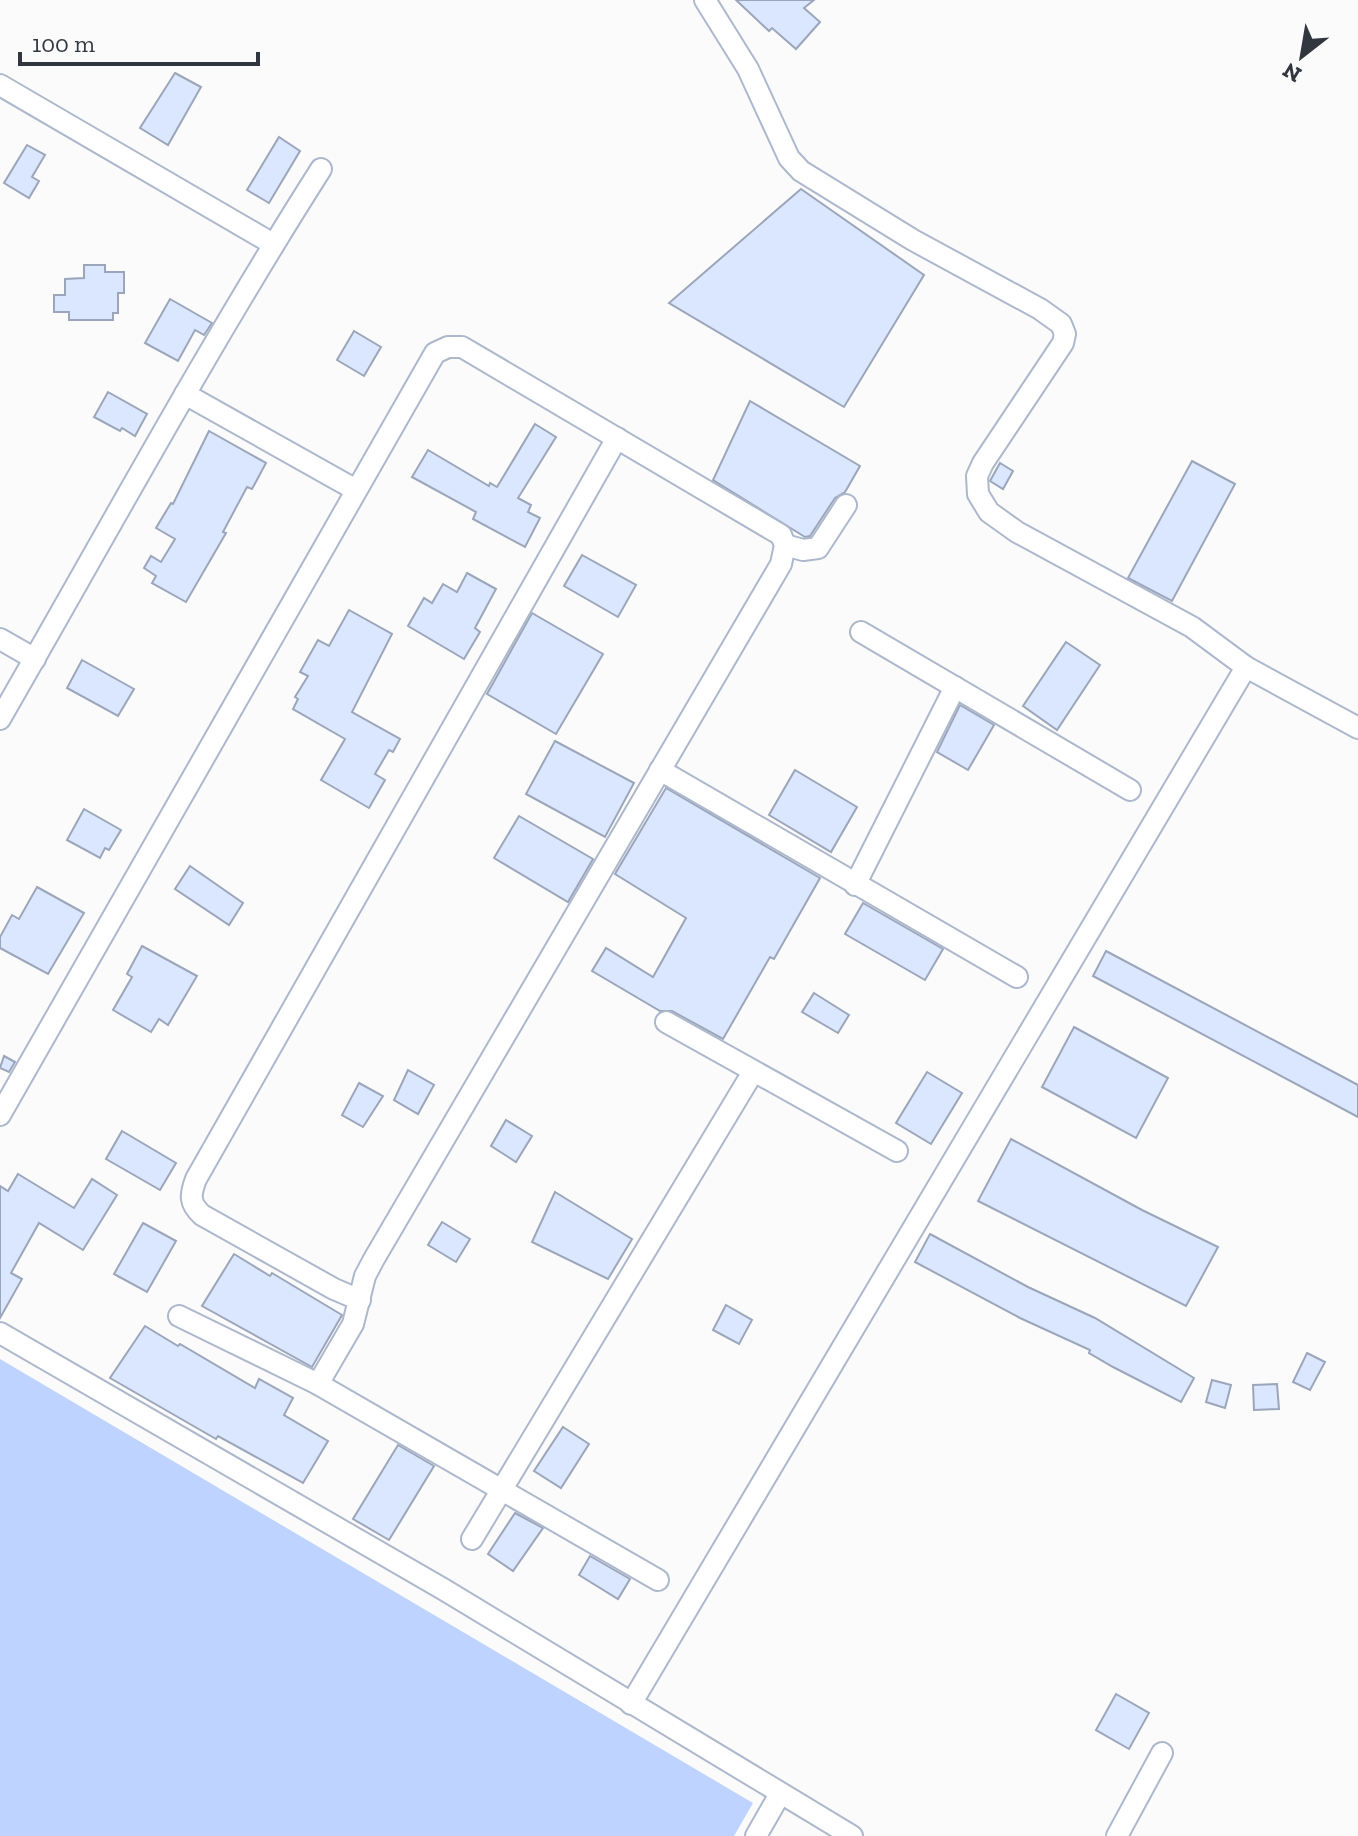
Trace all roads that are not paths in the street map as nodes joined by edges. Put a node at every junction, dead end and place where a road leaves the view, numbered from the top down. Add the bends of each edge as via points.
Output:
1 (705, 0) edge
2 (0, 85) edge
3 (321, 169) dead end
4 (273, 244) junction
5 (185, 394) junction
6 (617, 438) junction
7 (356, 490) junction
8 (846, 505) dead end
9 (785, 545) junction
10 (861, 632) dead end
11 (0, 639) edge
12 (35, 659) junction
13 (1246, 667) junction
14 (955, 687) junction
15 (0, 719) edge
16 (1358, 728) edge
17 (660, 770) junction
18 (1130, 790) dead end
19 (855, 885) junction
20 (1017, 977) dead end
21 (666, 1022) dead end
22 (753, 1072) junction
23 (0, 1115) edge
24 (897, 1151) dead end
25 (360, 1300) junction
26 (179, 1316) dead end
27 (0, 1333) edge
28 (318, 1384) junction
29 (502, 1492) junction
30 (472, 1539) dead end
31 (658, 1580) dead end
32 (631, 1704) junction
33 (1162, 1753) dead end
34 (780, 1794) junction
35 (756, 1836) edge
36 (852, 1836) edge
37 (1117, 1836) edge

1 - 13 street via 748,69 789,158 801,171 1061,324 1063,343 977,476 978,494 989,512 1192,627
2 - 4 street
3 - 4 street
4 - 5 street
5 - 7 street
5 - 12 street
6 - 7 street via 462,347 448,347 435,353
6 - 9 street via 775,529
6 - 25 street via 190,1194 202,1215
7 - 23 street
8 - 9 street via 818,548
9 - 17 street via 781,564
10 - 14 street
11 - 12 street
12 - 15 street
13 - 16 street
13 - 32 street
14 - 18 street
14 - 19 street
17 - 19 street
17 - 25 street via 374,1259
19 - 20 street
21 - 22 street
22 - 24 street
22 - 29 street
25 - 28 street via 353,1324
26 - 28 street
27 - 32 street
28 - 29 street
29 - 30 street
29 - 31 street
32 - 34 street
33 - 37 street
34 - 35 street
34 - 36 street

